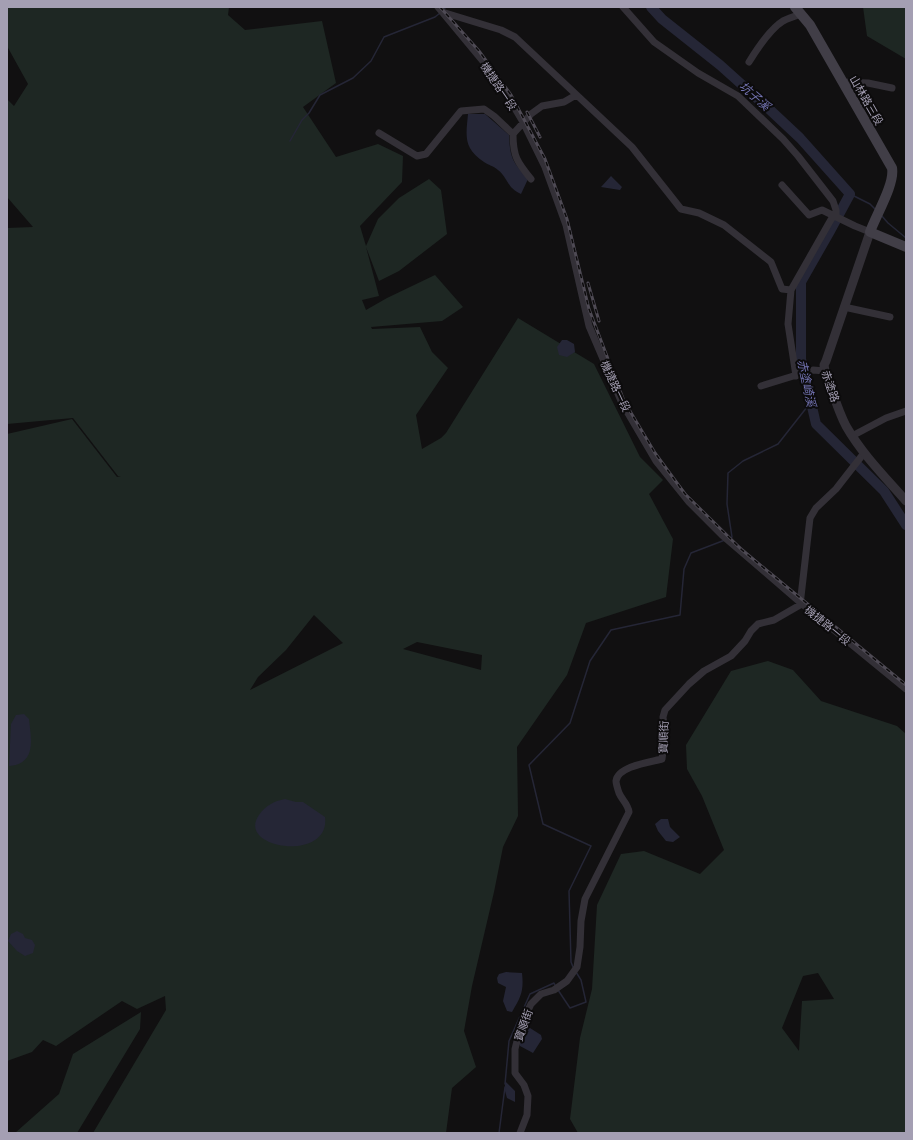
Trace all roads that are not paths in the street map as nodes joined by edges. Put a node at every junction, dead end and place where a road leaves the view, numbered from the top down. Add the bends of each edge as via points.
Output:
1 (623, 7) edge
2 (798, 10) edge
3 (440, 11) edge
4 (749, 62) dead end
5 (843, 82) junction
6 (892, 88) dead end
7 (576, 95) junction
8 (523, 122) junction
9 (379, 133) dead end
10 (513, 134) junction
11 (531, 179) dead end
12 (782, 185) dead end
13 (834, 216) junction
14 (870, 232) junction
15 (906, 248) edge
16 (791, 290) junction
17 (844, 307) junction
18 (890, 317) dead end
19 (825, 371) junction
20 (797, 375) junction
21 (761, 386) dead end
22 (906, 411) edge
23 (852, 436) junction
24 (862, 456) junction
25 (906, 501) edge
26 (801, 603) junction
27 (906, 689) edge
28 (520, 1133) edge

1 - 13 street via 654,42 698,73 738,96 783,139 833,201 836,210
2 - 4 street via 774,29
2 - 5 main road, 山林路三段 via 810,25
3 - 7 street via 501,30 515,37
3 - 8 street, 機捷路一段 via 507,95
5 - 6 street via 868,83
5 - 14 main road, 山林路三段 via 892,168 892,179
7 - 8 street via 564,102 542,106
7 - 16 street via 632,147 681,209 699,213 724,225 771,262 782,289
8 - 10 street
8 - 26 street, 機捷路一段 via 545,167 566,225 589,326 622,403 656,461 689,502 723,537
9 - 10 street via 417,156 426,154 461,112 484,110
10 - 11 street via 513,149 519,164
12 - 13 street via 808,215 822,210
13 - 14 street
13 - 16 street
14 - 15 main road
14 - 17 street, 赤塗路
16 - 20 street via 788,324
17 - 18 street
17 - 19 street, 赤塗路 via 824,365
19 - 20 street via 813,370
19 - 23 street, 赤塗路
20 - 21 street
22 - 23 street via 886,418
23 - 24 street, 赤塗路
24 - 25 street, 赤塗路
24 - 26 street via 810,518
26 - 27 street, 機捷路一段
26 - 28 street, 寶順街 via 774,620 758,624 731,656 704,671 665,710 662,759 628,768 619,774 616,782 629,812 586,899 581,920 577,967 567,981 554,990 541,994 531,1004 515,1049 515,1073 528,1096 527,1115

